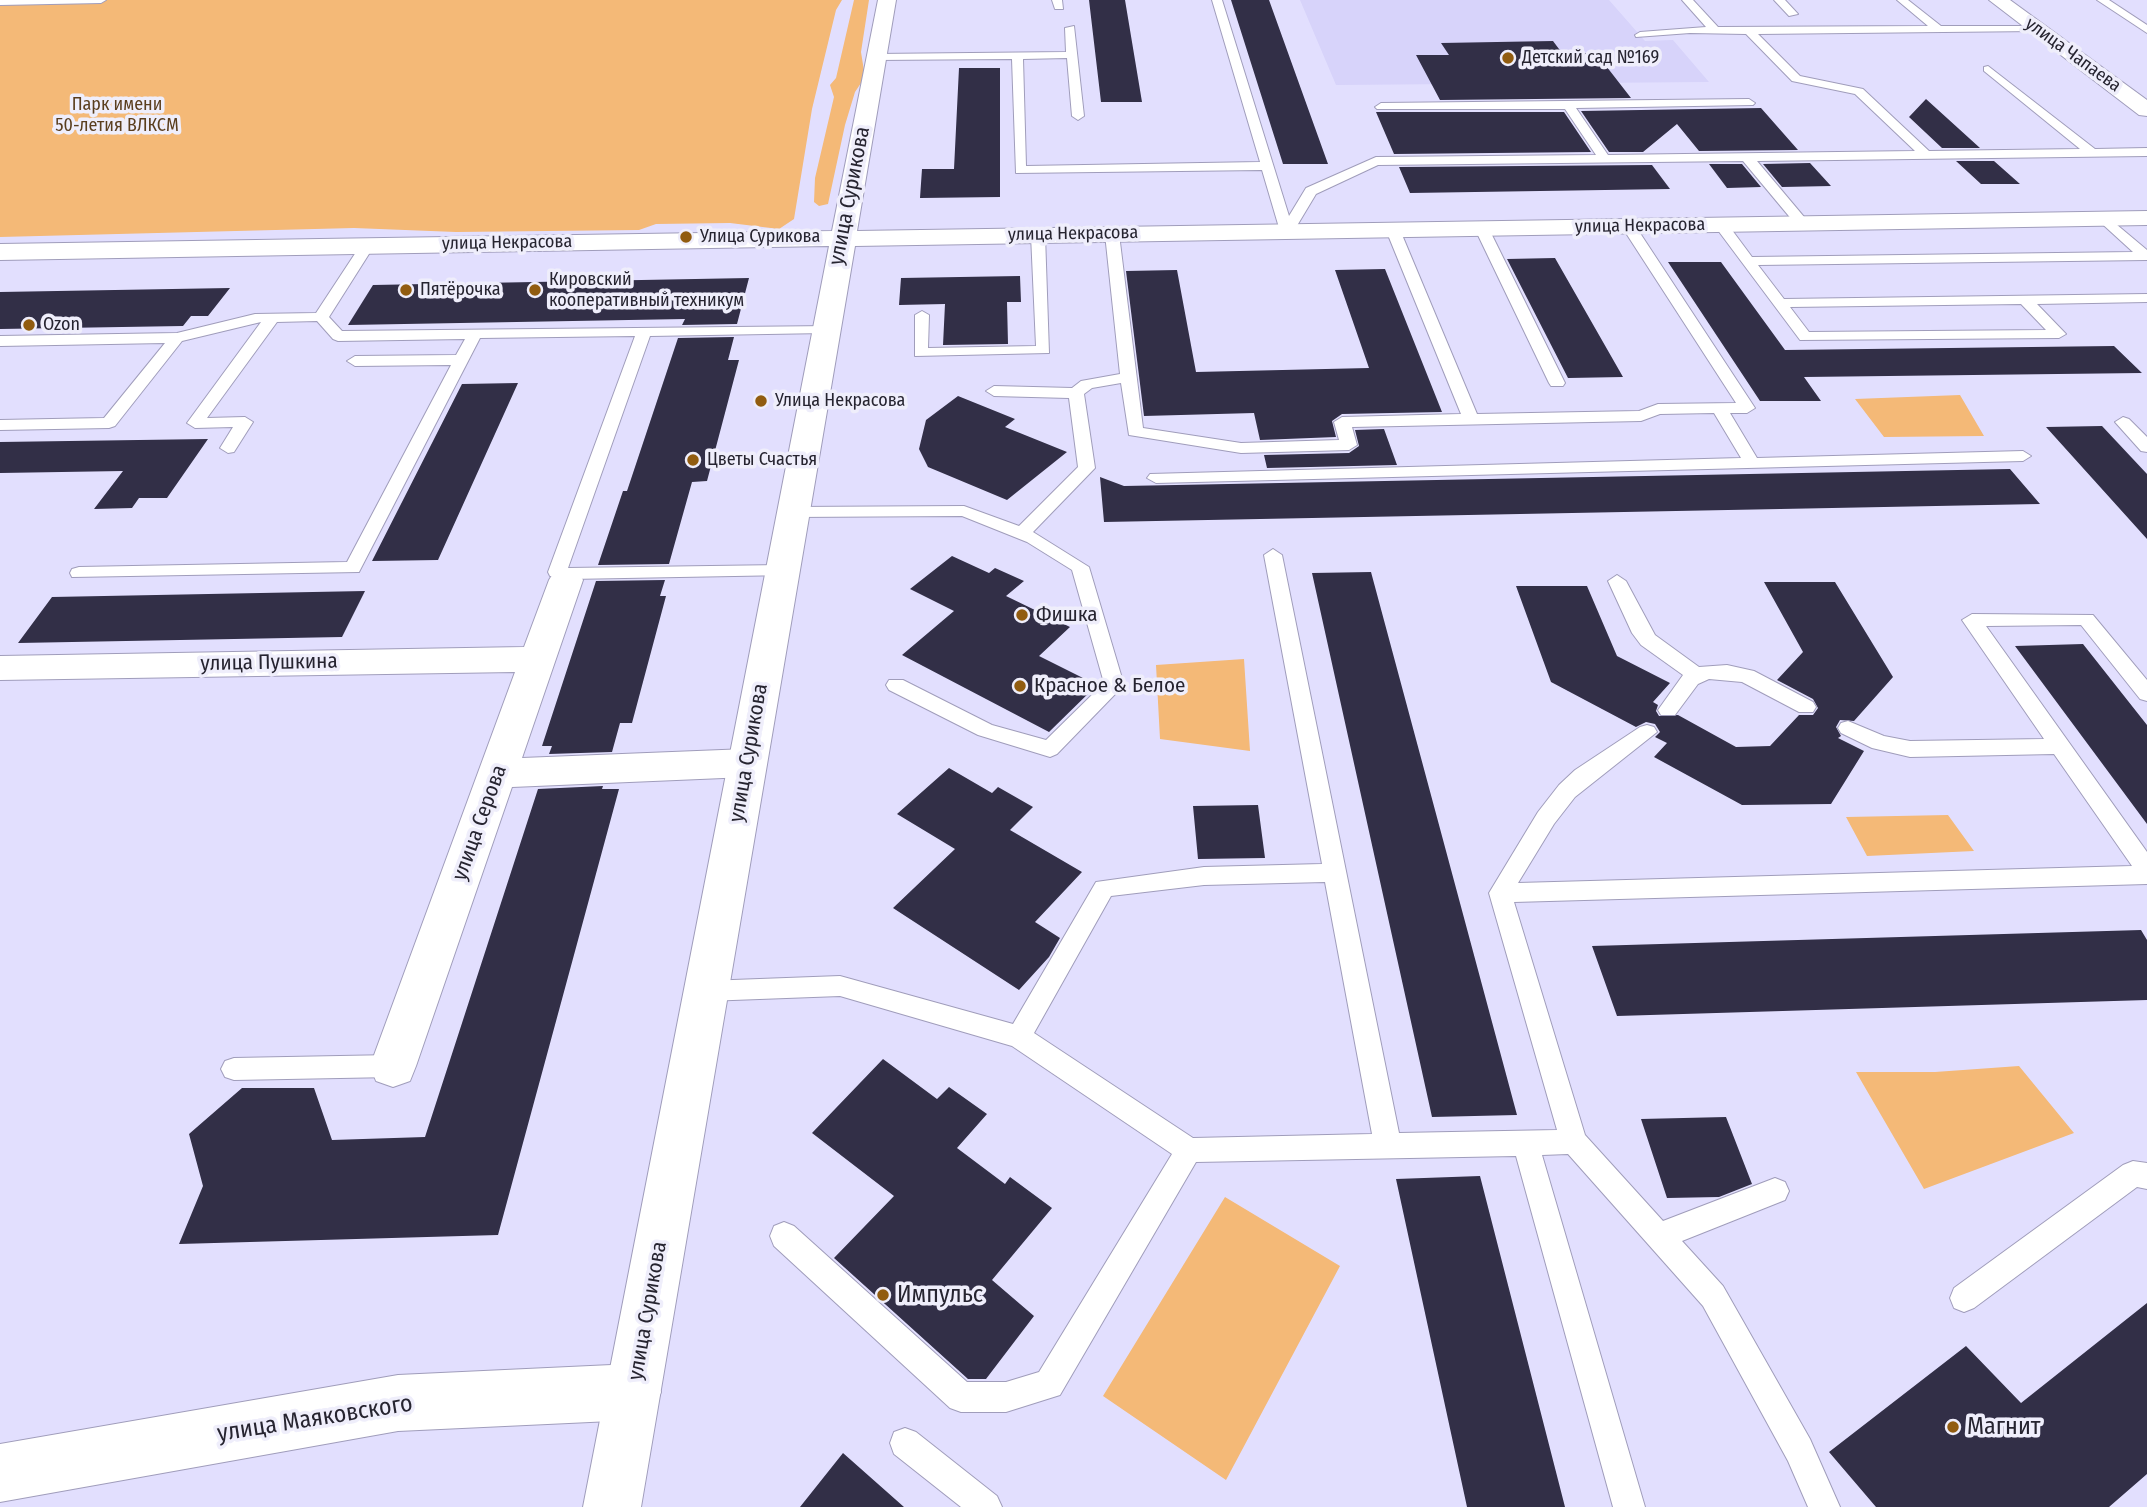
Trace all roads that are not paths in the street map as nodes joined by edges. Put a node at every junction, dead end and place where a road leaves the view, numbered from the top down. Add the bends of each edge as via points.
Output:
1 (101, 0) edge
2 (887, 0) edge
3 (1217, 0) edge
4 (1687, 0) edge
5 (1779, 0) edge
6 (1902, 0) edge
7 (1998, 0) edge
8 (2102, 0) edge
9 (0, 2) edge
10 (1793, 14) dead end
11 (2131, 19) junction
12 (2147, 19) edge
13 (1070, 28) dead end
14 (2036, 28) junction
15 (1938, 29) junction
16 (1715, 30) junction
17 (2147, 30) edge
18 (1749, 31) junction
19 (1640, 35) dead end
20 (1017, 55) junction
21 (1072, 55) junction
22 (876, 57) junction
23 (1988, 69) dead end
24 (1749, 103) dead end
25 (1568, 105) junction
26 (1381, 107) dead end
27 (2147, 110) edge
28 (1078, 116) dead end
29 (2147, 152) edge
30 (2092, 153) junction
31 (1926, 155) junction
32 (1747, 157) junction
33 (1605, 159) junction
34 (1267, 166) junction
35 (2104, 218) junction
36 (2147, 218) edge
37 (1803, 224) junction
38 (1721, 225) junction
39 (1629, 227) junction
40 (1482, 229) junction
41 (1392, 230) junction
42 (1287, 231) junction
43 (1112, 234) junction
44 (1038, 235) junction
45 (842, 237) junction
46 (367, 246) junction
47 (0, 252) edge
48 (2147, 256) edge
49 (1748, 261) junction
50 (2147, 298) edge
51 (2025, 300) junction
52 (1779, 303) junction
53 (922, 315) dead end
54 (273, 317) junction
55 (321, 317) junction
56 (826, 329) junction
57 (645, 330) junction
58 (475, 333) junction
59 (177, 338) junction
60 (0, 341) edge
61 (461, 360) junction
62 (355, 361) dead end
63 (1129, 377) junction
64 (1557, 383) dead end
65 (994, 391) dead end
66 (1076, 393) junction
67 (1719, 408) junction
68 (1471, 419) junction
69 (2123, 422) dead end
70 (0, 425) edge
71 (2147, 447) edge
72 (228, 448) dead end
73 (2023, 456) dead end
74 (1753, 464) junction
75 (1156, 478) dead end
76 (793, 512) junction
77 (1021, 533) junction
78 (1273, 555) dead end
79 (782, 571) junction
80 (79, 573) dead end
81 (564, 575) junction
82 (1618, 581) dead end
83 (538, 659) junction
84 (0, 668) edge
85 (1698, 676) junction
86 (896, 685) dead end
87 (2147, 695) edge
88 (1806, 707) dead end
89 (1668, 710) dead end
90 (1848, 728) dead end
91 (1647, 732) dead end
92 (2057, 746) junction
93 (747, 764) junction
94 (497, 773) junction
95 (1335, 873) junction
96 (2147, 873) edge
97 (1500, 892) junction
98 (706, 991) junction
99 (1019, 1037) junction
100 (393, 1066) joint
101 (234, 1069) dead end
102 (1574, 1142) junction
103 (1526, 1144) junction
104 (1388, 1146) junction
105 (1189, 1150) junction
106 (2147, 1176) edge
107 (1774, 1191) dead end
108 (784, 1236) dead end
109 (1659, 1236) junction
110 (1964, 1298) dead end
111 (633, 1392) junction
112 (905, 1443) dead end
113 (0, 1473) edge
114 (612, 1507) edge
115 (986, 1507) edge
116 (1629, 1507) edge
117 (1824, 1507) edge

1 - 9 lane
2 - 22 street, улица Сурикова
3 - 34 lane
4 - 16 lane
5 - 10 lane
6 - 15 lane
7 - 14 street, улица Чапаева
8 - 11 lane
11 - 12 lane
11 - 17 lane
13 - 21 lane
14 - 15 lane
14 - 27 street, улица Чапаева
15 - 18 lane
16 - 18 lane
16 - 19 lane
18 - 31 lane via 1796,79 1859,91
20 - 21 lane
20 - 22 lane
20 - 34 lane via 1020,170
21 - 28 lane
22 - 45 street, улица Сурикова
23 - 30 lane
24 - 25 lane
25 - 26 lane
25 - 33 lane
29 - 30 lane
30 - 31 lane
31 - 32 lane
32 - 33 lane
32 - 37 lane
33 - 42 lane via 1376,162 1311,191
34 - 42 lane
35 - 36 street, улица Некрасова
35 - 37 street, улица Некрасова
35 - 48 lane
37 - 38 street, улица Некрасова
38 - 39 street, улица Некрасова
38 - 49 lane
39 - 40 street, улица Некрасова
39 - 67 lane via 1747,408
40 - 41 street, улица Некрасова
40 - 64 lane
41 - 42 street, улица Некрасова
41 - 68 lane
42 - 43 street, улица Некрасова
43 - 44 street, улица Некрасова
43 - 63 lane
44 - 45 street, улица Некрасова
44 - 53 lane via 1044,350 919,353
45 - 46 street, улица Некрасова
45 - 56 street, улица Сурикова
46 - 47 street, улица Некрасова
46 - 55 lane
48 - 49 lane
49 - 52 lane
50 - 51 lane
51 - 52 lane
51 - 52 lane via 2059,334 1805,337
54 - 55 lane
54 - 59 lane
54 - 72 lane via 195,424 245,422
55 - 58 lane via 338,336
56 - 57 lane
56 - 76 street, улица Сурикова
57 - 58 lane
57 - 81 lane
58 - 61 lane
59 - 60 lane
59 - 70 lane via 109,424
61 - 62 lane
61 - 80 lane via 353,568
63 - 66 lane via 1087,384
63 - 68 lane via 1135,432 1241,448 1349,445 1342,422
65 - 66 lane
66 - 77 lane via 1087,468
67 - 68 lane via 1658,409 1641,416
67 - 74 lane
69 - 71 lane
73 - 74 lane
74 - 75 lane
76 - 77 lane via 964,511
76 - 79 street, улица Сурикова
77 - 86 lane via 1080,567 1114,685 1050,749 985,730
78 - 95 lane
79 - 81 lane
79 - 93 street, улица Сурикова
81 - 83 street, улица Серова
82 - 85 lane via 1648,640
83 - 84 street, улица Пушкина
83 - 94 street, улица Серова
85 - 88 lane via 1727,672 1747,676
85 - 89 lane
87 - 92 lane via 2086,619 1972,620
90 - 92 lane via 1879,743 1910,749
91 - 97 lane via 1567,791
92 - 96 lane
93 - 94 street
93 - 98 street, улица Сурикова
94 - 100 street, улица Серова
95 - 99 lane via 1204,876 1104,888
95 - 104 lane
96 - 97 lane
97 - 102 lane
98 - 99 lane via 840,986
98 - 111 street, улица Сурикова
99 - 105 lane
100 - 101 lane
102 - 103 lane
102 - 109 lane
103 - 104 lane
103 - 116 lane
104 - 105 lane
105 - 108 lane via 1049,1384 1006,1397 961,1397
106 - 110 lane via 2133,1174
107 - 109 lane
109 - 117 lane via 1713,1296 1799,1450
111 - 113 street, улица Маяковского via 398,1403
111 - 114 street, улица Сурикова
112 - 115 lane

